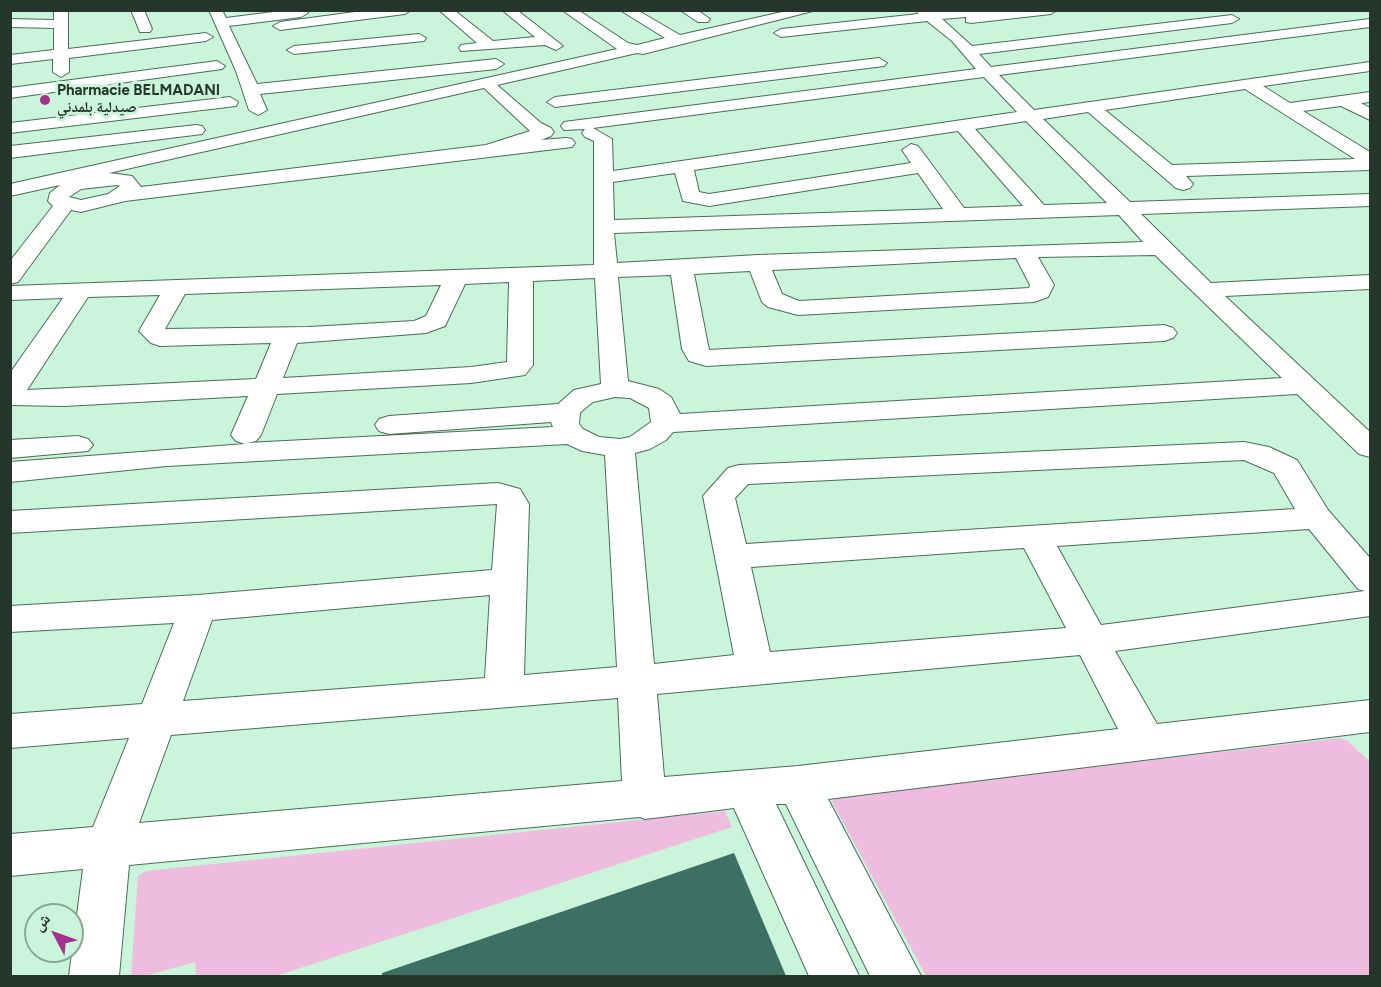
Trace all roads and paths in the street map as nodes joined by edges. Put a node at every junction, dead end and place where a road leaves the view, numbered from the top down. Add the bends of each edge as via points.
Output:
1 (137, 10) edge
2 (320, 10) edge
3 (445, 10) edge
4 (568, 10) edge
5 (626, 10) edge
6 (811, 10) edge
7 (992, 10) edge
8 (1051, 10) edge
9 (399, 11) edge
10 (514, 11) edge
11 (927, 14) edge
12 (1151, 14) dead end
13 (217, 17) edge
14 (1246, 17) dead end
15 (274, 18) edge
16 (708, 18) dead end
17 (337, 19) junction
18 (681, 19) edge
19 (10, 23) edge
20 (1371, 23) edge
21 (1180, 25) junction
22 (656, 27) junction
23 (135, 30) junction
24 (1371, 35) edge
25 (60, 37) edge
26 (548, 40) junction
27 (678, 40) dead end
28 (764, 42) dead end
29 (1225, 42) junction
30 (356, 43) junction
31 (490, 46) junction
32 (706, 49) dead end
33 (294, 50) junction
34 (645, 50) junction
35 (211, 51) junction
36 (446, 51) dead end
37 (968, 51) junction
38 (1251, 51) junction
39 (10, 52) edge
40 (860, 52) dead end
41 (402, 55) dead end
42 (587, 58) junction
43 (10, 60) edge
44 (879, 63) junction
45 (297, 66) dead end
46 (1371, 66) edge
47 (265, 69) dead end
48 (551, 69) junction
49 (244, 71) junction
50 (416, 73) junction
51 (10, 75) edge
52 (993, 79) junction
53 (531, 80) junction
54 (912, 82) junction
55 (1248, 84) junction
56 (60, 86) junction
57 (492, 89) junction
58 (10, 93) edge
59 (252, 96) junction
60 (1371, 97) edge
61 (1344, 101) junction
62 (555, 102) junction
63 (1092, 107) junction
64 (1287, 108) junction
65 (1371, 115) edge
66 (62, 116) junction
67 (1030, 116) junction
68 (10, 117) edge
69 (266, 126) junction
70 (963, 126) junction
71 (10, 128) edge
72 (684, 128) dead end
73 (545, 132) junction
74 (587, 135) junction
75 (900, 135) junction
76 (244, 138) junction
77 (213, 145) junction
78 (489, 150) junction
79 (10, 152) edge
80 (63, 152) junction
81 (1371, 162) edge
82 (10, 165) edge
83 (683, 166) junction
84 (923, 167) junction
85 (1167, 171) junction
86 (602, 178) junction
87 (107, 179) junction
88 (10, 190) edge
89 (124, 195) junction
90 (62, 199) junction
91 (1371, 200) edge
92 (10, 204) edge
93 (1209, 206) junction
94 (1125, 209) junction
95 (1039, 212) junction
96 (958, 215) junction
97 (603, 227) junction
98 (1161, 248) junction
99 (1023, 251) junction
100 (758, 262) junction
101 (681, 267) junction
102 (606, 269) junction
103 (521, 275) junction
104 (10, 277) edge
105 (456, 277) junction
106 (1371, 282) edge
107 (177, 286) junction
108 (82, 289) junction
109 (1205, 290) junction
110 (10, 292) edge
111 (1164, 333) dead end
112 (287, 336) junction
113 (1298, 378) junction
114 (267, 386) junction
115 (615, 389) junction
116 (663, 414) junction
117 (569, 423) junction
118 (246, 435) junction
119 (620, 448) junction
120 (1371, 448) edge
121 (10, 449) edge
122 (10, 472) edge
123 (1317, 518) junction
124 (10, 522) edge
125 (1035, 537) junction
126 (733, 556) junction
127 (508, 580) junction
128 (1371, 580) edge
129 (1371, 603) edge
130 (198, 608) junction
131 (10, 619) edge
132 (1090, 640) junction
133 (754, 668) junction
134 (637, 681) junction
135 (504, 691) junction
136 (157, 719) junction
137 (1365, 723) edge
138 (10, 731) edge
139 (1145, 741) junction
140 (798, 784) junction
141 (747, 789) junction
142 (645, 800) junction
143 (109, 844) junction
144 (10, 855) edge
145 (94, 976) edge
146 (834, 976) edge
147 (896, 976) edge

1 - 23 street
2 - 15 street
3 - 31 street
4 - 34 street
5 - 22 street
6 - 34 street
7 - 11 street
8 - 11 street
9 - 17 street
9 - 30 street via 423,41
10 - 26 street
11 - 28 street via 837,38
11 - 34 street
11 - 37 street
12 - 21 street
13 - 15 street
13 - 49 street
14 - 21 street
15 - 17 street
15 - 33 street
16 - 18 street
17 - 30 street
18 - 22 street
19 - 25 street
20 - 29 street
21 - 29 street
21 - 37 street
22 - 27 street
23 - 25 street
23 - 35 street via 201,23
24 - 38 street
25 - 35 street
25 - 39 street
25 - 43 street
25 - 51 street
25 - 56 street
26 - 31 street
26 - 42 street
29 - 38 street
29 - 52 street
30 - 33 street
31 - 36 street
32 - 34 street
33 - 45 street
34 - 42 street
35 - 56 street
35 - 66 street via 231,104
37 - 52 street
38 - 52 street
40 - 44 street
41 - 50 street
42 - 48 street
42 - 50 street
42 - 53 street
44 - 54 street
44 - 62 street
46 - 55 street
47 - 49 street
48 - 59 street
48 - 69 street via 341,116
49 - 59 street
50 - 59 street
52 - 54 street
52 - 67 street
52 - 72 street
53 - 57 street
53 - 62 street
54 - 74 street
55 - 63 street
55 - 64 street
56 - 58 street
56 - 66 street
57 - 73 street
57 - 87 street
59 - 69 street
60 - 61 street
61 - 64 street
61 - 65 street
62 - 74 street
63 - 67 street
63 - 85 street
64 - 81 street
66 - 68 street
66 - 71 street
66 - 80 street
67 - 70 street
67 - 94 street
69 - 76 street
70 - 75 street
70 - 95 street
73 - 74 street
73 - 78 street
74 - 78 street
74 - 86 street
75 - 83 street
75 - 84 street
76 - 77 street
76 - 80 street via 239,125
77 - 80 street
77 - 88 street
78 - 89 street
79 - 80 street
80 - 82 street
81 - 85 street
83 - 84 street via 690,197 709,200
83 - 86 street
84 - 96 street
85 - 93 street
86 - 97 street
87 - 89 street via 130,183
87 - 90 street via 74,185
89 - 90 street via 93,205
90 - 92 street
90 - 104 street
91 - 93 street
93 - 94 street
94 - 95 street
94 - 98 street
95 - 96 street
96 - 97 street
97 - 102 street
98 - 99 street
98 - 109 street
99 - 100 street
99 - 100 street via 1042,285 1034,295 798,308 771,297
100 - 101 street
101 - 102 street
101 - 111 street via 695,349 706,358
102 - 103 street
102 - 115 street
103 - 105 street
103 - 114 street via 520,365 516,369
105 - 107 street
105 - 112 street via 439,317 427,325
106 - 109 street
107 - 108 street
107 - 112 street via 152,331 159,338
108 - 110 street
108 - 114 street via 13,389 12,394 18,398
109 - 113 street
112 - 114 street
113 - 116 street
113 - 120 street
114 - 118 street
115 - 116 street via 650,395
115 - 117 street via 584,396
116 - 119 street via 656,434
117 - 118 street
117 - 119 street via 592,445
117 - 122 street
118 - 121 street
119 - 134 street
123 - 125 street
123 - 126 street via 1286,467 1274,459 1244,451 739,475 719,496
123 - 128 street
124 - 127 street via 498,493 509,496 513,504
125 - 126 street
125 - 132 street
126 - 133 street
127 - 130 street
127 - 135 street
129 - 132 street
130 - 131 street
130 - 136 street
132 - 133 street
132 - 139 street
133 - 134 street
134 - 135 street
134 - 142 street
135 - 136 street
136 - 138 street
136 - 143 street
137 - 139 street
139 - 140 street
140 - 141 street
140 - 147 street
141 - 142 street
141 - 146 street
142 - 143 street
143 - 144 street
143 - 145 street

